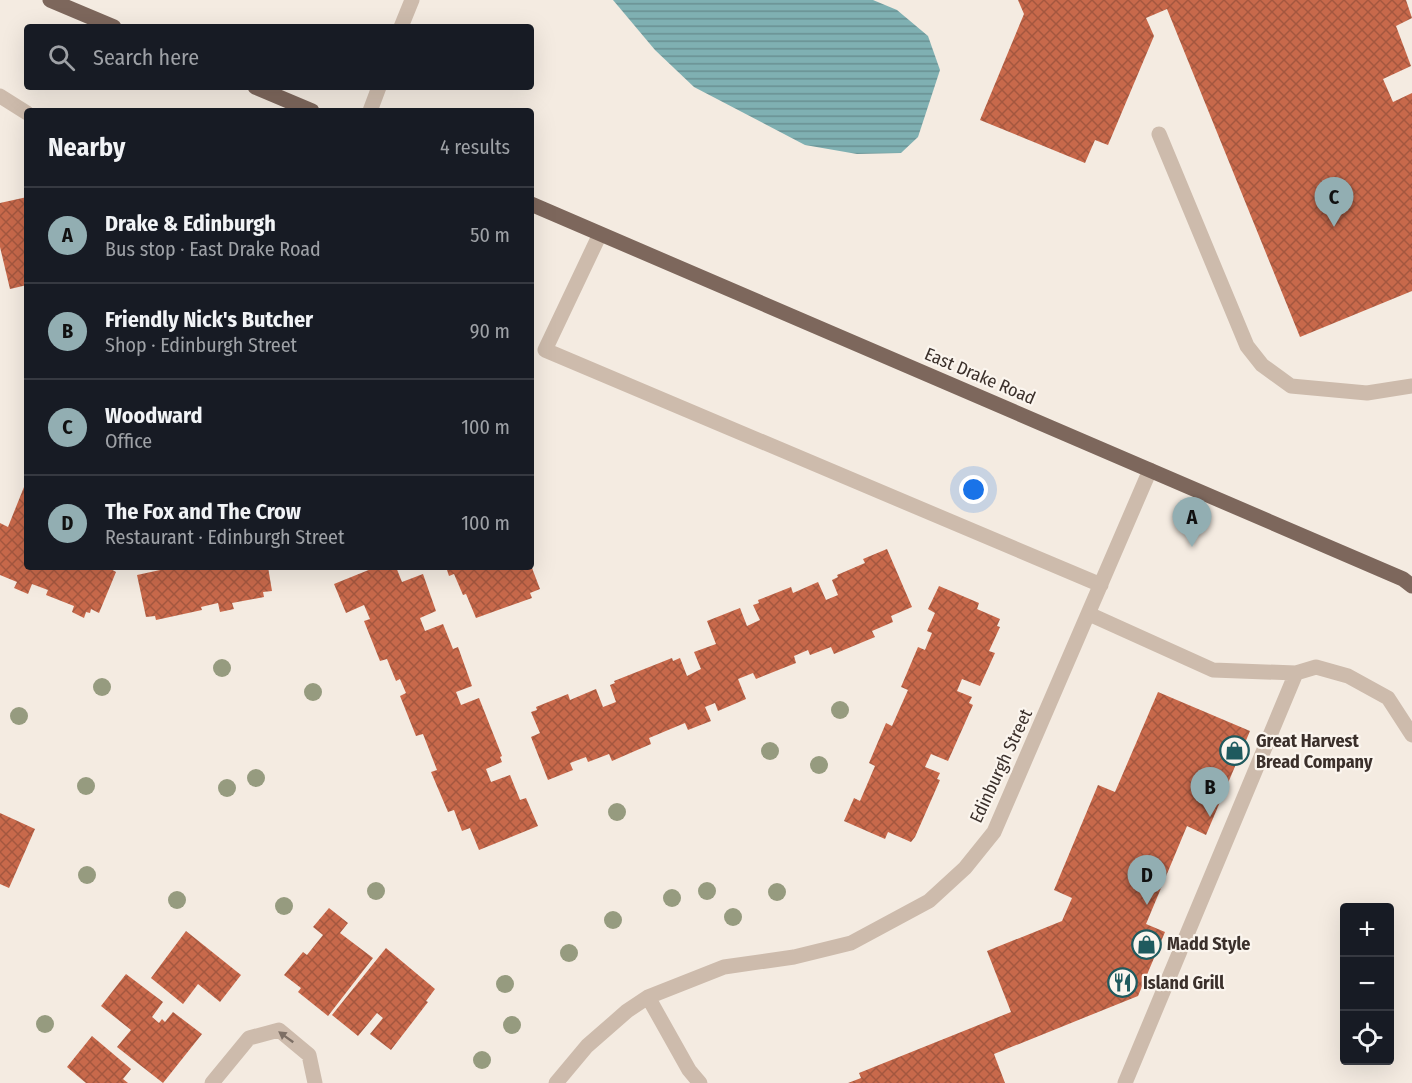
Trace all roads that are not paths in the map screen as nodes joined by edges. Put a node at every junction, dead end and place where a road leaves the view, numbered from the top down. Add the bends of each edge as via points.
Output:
1 (50, 0) edge
2 (412, 0) edge
3 (107, 24) edge
4 (403, 24) edge
5 (262, 90) edge
6 (378, 90) edge
7 (0, 96) edge
8 (305, 108) edge
9 (370, 108) edge
10 (24, 111) edge
11 (1159, 134) dead end
12 (534, 205) edge
13 (600, 234) junction
14 (1412, 386) edge
15 (1150, 470) junction
16 (1101, 585) junction
17 (1412, 586) edge
18 (1089, 614) junction
19 (1296, 673) junction
20 (1412, 735) edge
21 (648, 997) junction
22 (212, 1083) edge
23 (315, 1083) edge
24 (556, 1083) edge
25 (700, 1083) edge
26 (1125, 1083) edge

1 - 3 main road
2 - 4 street
5 - 8 main road
6 - 9 street
7 - 10 street
11 - 14 street via 1247,346 1262,365 1291,386 1367,393
12 - 13 main road, East Drake Road
13 - 15 main road, East Drake Road
13 - 16 street via 545,350
15 - 16 street, Edinburgh Street
15 - 17 main road, East Drake Road
16 - 18 street, Edinburgh Street
18 - 19 street via 1213,670
18 - 21 street, Edinburgh Street via 994,832 946,886 920,906 852,943 794,957 724,967
19 - 20 street via 1316,667 1348,676 1388,698
19 - 26 street
21 - 24 street, Edinburgh Street via 587,1046
21 - 25 street
23 -> 22 street via 309,1055 279,1030 249,1038

